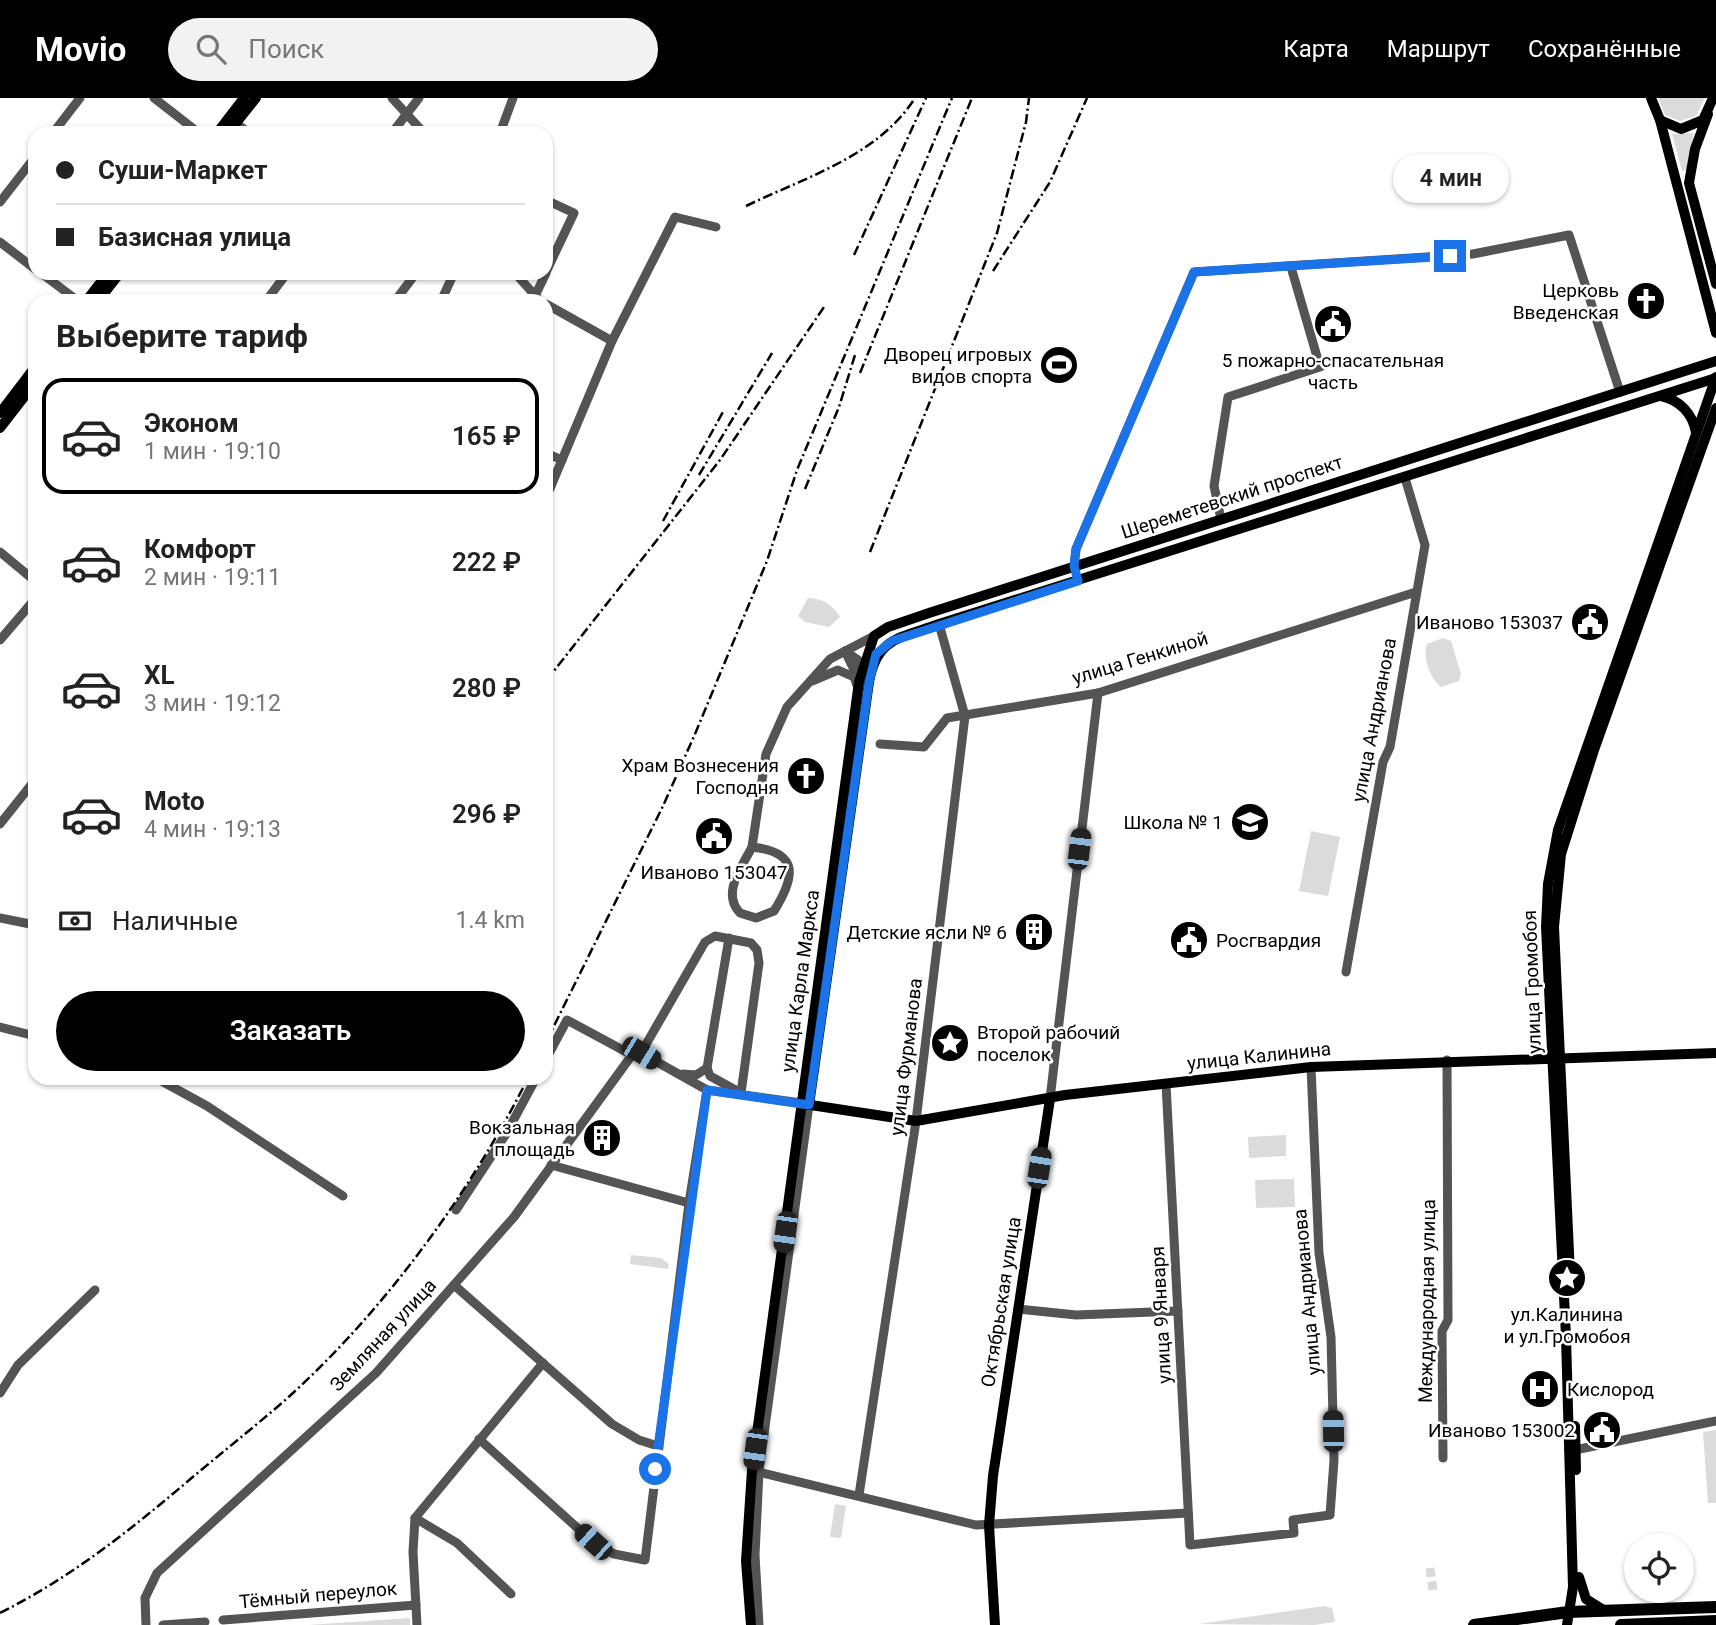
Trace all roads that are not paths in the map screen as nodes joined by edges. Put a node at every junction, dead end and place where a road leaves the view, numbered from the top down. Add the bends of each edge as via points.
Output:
1 (80, 98) edge
2 (154, 98) edge
3 (244, 98) edge
4 (256, 98) edge
5 (392, 98) edge
6 (419, 98) edge
7 (513, 98) edge
8 (1650, 100) edge
9 (1712, 104) edge
10 (408, 113) junction
11 (232, 120) junction
12 (1660, 120) junction
13 (59, 126) edge
14 (190, 126) edge
15 (225, 126) edge
16 (230, 126) edge
17 (240, 126) edge
18 (398, 126) edge
19 (418, 126) edge
20 (503, 126) edge
21 (28, 166) edge
22 (0, 202) edge
23 (553, 203) edge
24 (716, 227) dead end
25 (0, 242) edge
26 (553, 258) edge
27 (28, 264) edge
28 (1291, 267) junction
29 (50, 280) edge
30 (102, 280) edge
31 (114, 280) edge
32 (520, 280) edge
33 (1716, 284) edge
34 (69, 294) edge
35 (92, 294) edge
36 (104, 294) edge
37 (531, 294) edge
38 (553, 308) edge
39 (1716, 333) edge
40 (612, 341) junction
41 (1716, 361) edge
42 (28, 376) edge
43 (1716, 378) edge
44 (28, 392) edge
45 (1620, 392) junction
46 (1661, 396) junction
47 (1716, 408) edge
48 (0, 413) edge
49 (0, 428) edge
50 (1696, 433) junction
51 (1483, 436) junction
52 (1488, 452) junction
53 (553, 456) edge
54 (562, 460) junction
55 (1405, 478) junction
56 (553, 481) edge
57 (1221, 519) junction
58 (1226, 534) junction
59 (0, 552) edge
60 (1074, 566) junction
61 (28, 575) edge
62 (1078, 581) junction
63 (1416, 592) junction
64 (28, 607) edge
65 (939, 624) junction
66 (874, 636) junction
67 (0, 640) edge
68 (884, 645) junction
69 (868, 648) junction
70 (845, 651) junction
71 (862, 666) junction
72 (862, 684) junction
73 (804, 685) junction
74 (1098, 692) junction
75 (965, 716) junction
76 (880, 744) dead end
77 (28, 790) edge
78 (25, 794) junction
79 (28, 796) edge
80 (0, 824) edge
81 (752, 847) junction
82 (0, 918) edge
83 (28, 924) edge
84 (729, 938) junction
85 (1346, 972) dead end
86 (0, 1027) edge
87 (28, 1034) edge
88 (553, 1046) edge
89 (1716, 1053) edge
90 (637, 1054) junction
91 (1556, 1057) junction
92 (1447, 1060) junction
93 (1311, 1067) junction
94 (707, 1068) junction
95 (668, 1069) junction
96 (1166, 1084) junction
97 (169, 1085) edge
98 (532, 1085) edge
99 (707, 1090) junction
100 (741, 1093) junction
101 (1050, 1098) junction
102 (805, 1104) junction
103 (916, 1121) junction
104 (551, 1165) junction
105 (343, 1196) dead end
106 (690, 1203) junction
107 (456, 1210) dead end
108 (454, 1285) junction
109 (95, 1290) dead end
110 (1018, 1309) junction
111 (1178, 1311) junction
112 (543, 1363) junction
113 (0, 1393) edge
114 (1716, 1421) edge
115 (479, 1439) junction
116 (657, 1446) junction
117 (1572, 1451) junction
118 (1443, 1458) dead end
119 (756, 1471) junction
120 (859, 1495) junction
121 (1188, 1513) junction
122 (415, 1518) junction
123 (989, 1525) junction
124 (1190, 1545) joint
125 (1580, 1587) junction
126 (511, 1594) dead end
127 (416, 1605) junction
128 (1716, 1607) edge
129 (1607, 1611) junction
130 (1568, 1619) edge
131 (223, 1620) dead end
132 (1716, 1621) edge
133 (205, 1622) dead end
134 (146, 1625) edge
135 (163, 1625) edge
136 (418, 1625) edge
137 (751, 1625) edge
138 (760, 1625) edge
139 (995, 1625) edge
140 (1474, 1625) edge
141 (1621, 1625) edge

1 - 13 street
2 - 14 street
3 - 11 main road
4 - 11 main road
5 - 10 street
6 - 10 street
7 - 20 street
8 - 12 main road
9 - 12 main road via 1689,128 1673,128
9 - 33 main road via 1695,149 1689,183
10 - 18 street
10 - 19 street
11 - 15 main road
11 - 16 main road
11 - 17 street
12 - 39 main road
21 - 22 street
23 - 26 street via 574,213
24 - 40 street via 675,217
25 - 27 street
28 - 45 street via 1474,254 1569,236
28 - 57 street via 1320,367 1228,397 1214,486
28 - 60 street via 1194,272 1076,549
29 - 34 street
30 - 35 main road
31 - 36 main road
32 - 37 street
38 - 40 street
40 - 54 street
41 - 45 main road, Шереметевский проспект
42 - 48 main road
43 - 46 main road, Шереметевский проспект
43 - 50 main road, улица Громобоя
44 - 49 main road
45 - 51 main road, Шереметевский проспект
46 - 50 main road via 1684,408
46 - 52 main road, Шереметевский проспект
47 - 91 main road, улица Громобоя via 1566,831 1553,927
50 - 91 main road, улица Громобоя via 1552,856 1546,928
51 - 52 main road
51 - 57 main road, Шереметевский проспект
52 - 55 main road, Шереметевский проспект
53 - 54 street
54 - 56 street
55 - 58 main road, Шереметевский проспект
55 - 63 street, улица Андрианова via 1425,545
57 - 58 main road
57 - 60 main road, Шереметевский проспект
58 - 62 main road, Шереметевский проспект
59 - 61 street
60 - 62 main road
60 - 66 main road, Шереметевский проспект via 918,616
62 - 65 main road, Шереметевский проспект
63 - 74 street, улица Генкиной
63 - 85 street, улица Андрианова
64 - 67 street
65 - 68 main road, Шереметевский проспект
65 - 75 street, улица Фурманова
66 - 69 main road, улица Карла Маркса
66 - 70 street
68 - 69 street
68 - 72 main road, улица Карла Маркса
69 - 70 street
69 - 71 main road, улица Карла Маркса
70 - 71 street
70 - 72 street
70 - 73 street
71 - 72 main road, улица Карла Маркса
72 - 73 street via 838,670
72 - 102 main road, улица Карла Маркса
73 - 81 street via 769,744
74 - 75 street, улица Генкиной
74 - 101 street, Октябрьская улица
75 - 76 street, улица Генкиной via 947,718 924,747
75 - 103 street, улица Фурманова
77 - 78 street
78 - 79 street
78 - 80 street
81 - 81 street via 732,886 732,900 740,913 756,918 774,911 790,877 790,866 774,850
82 - 83 street
84 - 90 street via 715,936 705,943
84 - 94 street
84 - 100 street via 751,943 759,963
86 - 87 street
88 - 90 street via 567,1020
89 - 91 main road, улица Калинина
90 - 95 street
90 - 104 street, Земляная улица
91 - 92 main road, улица Калинина
91 - 117 main road, улица Громобоя
92 - 93 main road, улица Калинина
92 - 118 street, Международная улица via 1448,1320 1442,1331
93 - 96 main road, улица Калинина
93 - 124 street, улица Андрианова via 1319,1253 1331,1337 1334,1460 1330,1515 1293,1520 1294,1533
94 - 95 street via 689,1076
94 - 100 street via 710,1076
95 - 99 street
96 - 101 main road, улица Калинина
96 - 111 street, улица 9 Января
97 - 105 street
98 - 107 street
99 - 100 street
99 - 106 street
100 - 102 street
101 - 103 main road, улица Калинина
101 - 110 main road, Октябрьская улица
102 - 103 main road, улица Калинина
102 - 119 main road, улица Карла Маркса
103 - 120 street, улица Фурманова
104 - 106 street
104 - 108 street, Земляная улица via 514,1217
106 - 116 street
108 - 112 street
108 - 134 street, Земляная улица via 376,1373 168,1559 148,1587
109 - 113 street via 18,1365
110 - 111 street via 1076,1315
110 - 123 main road, Октябрьская улица
111 - 121 street, улица 9 Января
112 - 115 street
112 - 116 street via 612,1424
114 - 117 street
115 - 116 street via 593,1542 614,1554 645,1560
115 - 122 street
117 - 125 main road, улица Громобоя
117 - 130 main road, улица Громобоя via 1573,1587
119 - 120 street
119 - 137 main road, улица Карла Маркса via 746,1560
119 - 138 street, улица Карла Маркса
120 - 123 street
121 - 123 street
121 - 124 street, улица 9 Января
122 - 126 street via 457,1543
122 - 127 street
123 - 139 main road, Октябрьская улица
125 - 129 main road via 1586,1599
125 - 130 main road, улица Громобоя
127 - 131 street, Тёмный переулок
127 - 136 street
128 - 129 highway
129 - 130 highway
130 - 140 highway
132 - 141 highway
133 - 135 street

